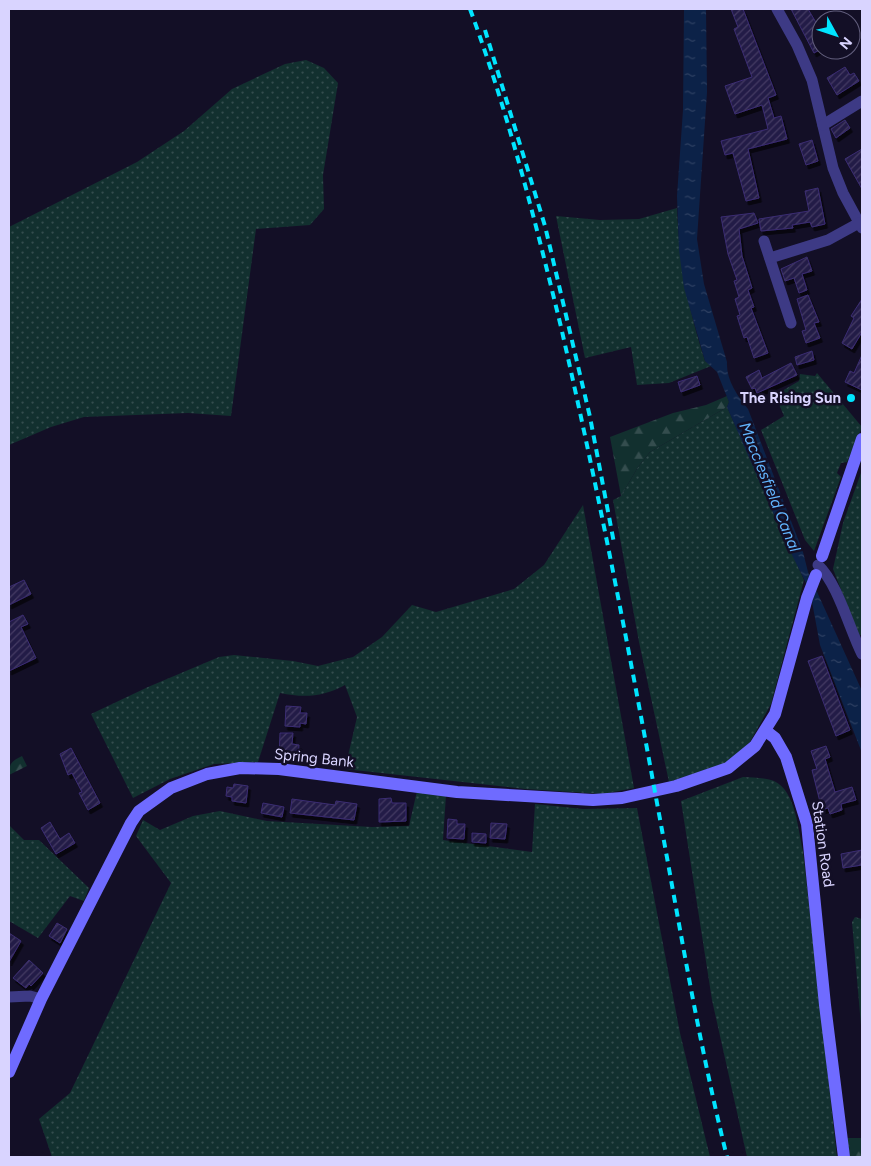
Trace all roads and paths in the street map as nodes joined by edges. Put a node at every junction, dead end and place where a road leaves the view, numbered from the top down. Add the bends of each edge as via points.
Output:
1 (777, 9) edge
2 (862, 100) edge
3 (823, 125) junction
4 (861, 226) edge
5 (764, 241) dead end
6 (770, 258) junction
7 (791, 323) dead end
8 (862, 440) edge
9 (819, 565) junction
10 (862, 654) edge
11 (766, 731) junction
12 (9, 997) edge
13 (41, 999) junction
14 (9, 1072) edge
15 (844, 1157) edge

1 - 3 street via 812,80
2 - 3 street
3 - 4 street via 843,193
4 - 6 street
5 - 6 street
6 - 7 street
8 - 9 street
9 - 10 street via 832,583
9 - 11 street via 775,714
11 - 13 street, Spring Bank via 756,746 728,768 685,783 622,798 593,800 457,792 240,768 207,774 171,788 148,804 131,822
11 - 15 street, Station Road via 775,738 786,757 807,824
12 - 13 street
13 - 14 street, Spring Bank

